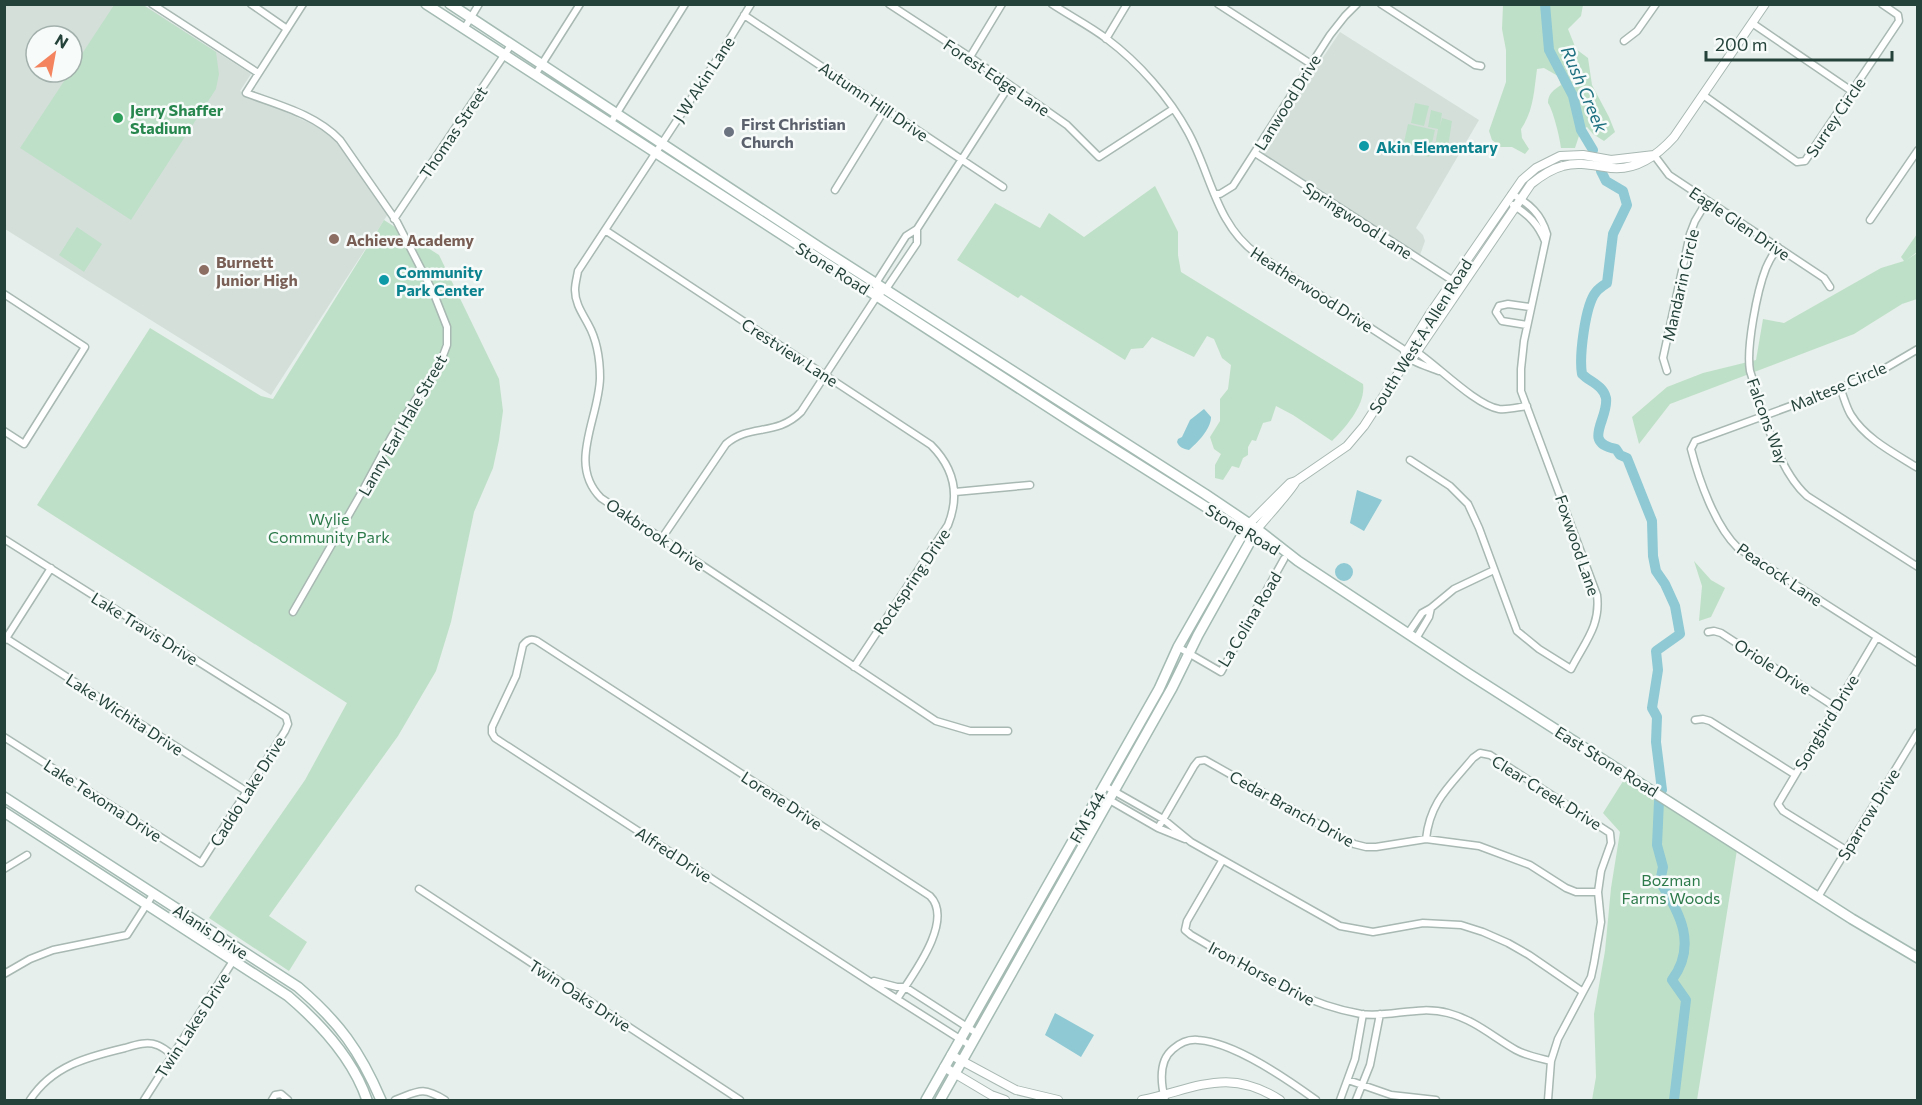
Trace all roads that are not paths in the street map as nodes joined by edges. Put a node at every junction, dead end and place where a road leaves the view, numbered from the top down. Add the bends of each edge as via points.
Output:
1 (152, 4) edge
2 (250, 4) edge
3 (303, 4) edge
4 (426, 4) edge
5 (450, 4) edge
6 (479, 4) edge
7 (580, 4) edge
8 (685, 4) edge
9 (751, 4) edge
10 (890, 4) edge
11 (1002, 4) edge
12 (1052, 4) edge
13 (1127, 4) edge
14 (1218, 4) edge
15 (1357, 4) edge
16 (1381, 4) edge
17 (1656, 4) edge
18 (1765, 4) edge
19 (1882, 4) edge
20 (744, 15) junction
21 (470, 18) junction
22 (1752, 23) junction
23 (287, 28) junction
24 (464, 29) junction
25 (1106, 39) junction
26 (1624, 41) dead end
27 (511, 45) junction
28 (504, 55) junction
29 (970, 57) junction
30 (1311, 64) junction
31 (542, 65) junction
32 (1481, 66) dead end
33 (258, 73) junction
34 (535, 75) junction
35 (1009, 86) junction
36 (1853, 92) junction
37 (1703, 95) junction
38 (885, 109) junction
39 (1173, 109) junction
40 (616, 114) junction
41 (610, 124) junction
42 (662, 144) junction
43 (655, 153) junction
44 (1255, 153) junction
45 (1916, 154) edge
46 (1654, 155) junction
47 (962, 159) junction
48 (1003, 187) dead end
49 (835, 190) dead end
50 (1215, 194) junction
51 (1510, 198) junction
52 (1707, 201) junction
53 (1518, 202) junction
54 (394, 219) junction
55 (1870, 220) dead end
56 (917, 229) junction
57 (605, 230) junction
58 (1778, 248) junction
59 (1453, 281) junction
60 (876, 283) junction
61 (1461, 286) junction
62 (1830, 287) dead end
63 (886, 289) junction
64 (7, 296) edge
65 (877, 296) junction
66 (4, 304) edge
67 (1530, 307) junction
68 (1527, 325) junction
69 (1917, 349) edge
70 (982, 351) junction
71 (1409, 352) junction
72 (976, 361) junction
73 (1667, 371) dead end
74 (825, 375) junction
75 (1840, 388) junction
76 (1527, 406) junction
77 (1765, 416) junction
78 (4, 431) edge
79 (1691, 445) joint
80 (1410, 460) dead end
81 (1917, 468) edge
82 (1178, 476) junction
83 (1030, 485) dead end
84 (1172, 486) junction
85 (955, 492) junction
86 (1251, 530) junction
87 (662, 538) junction
88 (4, 539) edge
89 (1284, 559) dead end
90 (1298, 561) joint
91 (1917, 567) edge
92 (51, 568) junction
93 (1494, 570) junction
94 (293, 612) dead end
95 (1708, 632) dead end
96 (1413, 635) junction
97 (1877, 637) junction
98 (5, 639) edge
99 (1178, 647) junction
100 (1189, 654) junction
101 (1917, 663) edge
102 (854, 667) junction
103 (1836, 706) junction
104 (286, 717) joint
105 (1695, 720) dead end
106 (494, 724) joint
107 (1008, 731) dead end
108 (1917, 732) edge
109 (4, 737) edge
110 (1794, 774) junction
111 (1102, 790) junction
112 (246, 791) junction
113 (1111, 796) junction
114 (4, 798) edge
115 (4, 812) edge
116 (1163, 819) junction
117 (1158, 828) junction
118 (1426, 839) junction
119 (1191, 842) junction
120 (1846, 850) junction
121 (27, 855) dead end
122 (1222, 861) junction
123 (201, 863) joint
124 (4, 869) edge
125 (419, 889) dead end
126 (1598, 892) junction
127 (154, 893) junction
128 (1818, 897) junction
129 (147, 904) junction
130 (240, 950) junction
131 (1917, 958) edge
132 (233, 961) junction
133 (4, 974) edge
134 (865, 978) junction
135 (904, 987) junction
136 (1583, 992) junction
137 (897, 999) junction
138 (1363, 1014) junction
139 (1380, 1014) junction
140 (967, 1027) junction
141 (978, 1034) junction
142 (960, 1039) junction
143 (971, 1046) junction
144 (173, 1055) junction
145 (951, 1055) junction
146 (1551, 1061) junction
147 (962, 1062) junction
148 (944, 1067) junction
149 (955, 1074) junction
150 (1348, 1080) junction
151 (1363, 1086) junction
152 (1164, 1098) edge
153 (30, 1101) edge
154 (144, 1101) edge
155 (272, 1101) edge
156 (288, 1101) edge
157 (367, 1101) edge
158 (381, 1101) edge
159 (395, 1101) edge
160 (445, 1101) edge
161 (740, 1101) edge
162 (926, 1101) edge
163 (940, 1101) edge
164 (1005, 1101) edge
165 (1058, 1101) edge
166 (1142, 1101) edge
167 (1280, 1101) edge
168 (1316, 1101) edge
169 (1340, 1101) edge
170 (1356, 1101) edge
171 (1436, 1101) edge
172 (1548, 1101) edge

1 - 33 street
2 - 23 street
3 - 23 street
4 - 24 main road, Stone Road
5 - 21 main road, Stone Road
6 - 21 street
7 - 31 street
8 - 40 street
9 - 20 street, J W Akin Lane
10 - 29 street, Forest Edge Lane
11 - 29 street
12 - 25 street, Heatherwood Drive
13 - 25 street
14 - 30 street
15 - 30 street, Lanwood Drive
16 - 32 street
17 - 26 street via 1637,31
18 - 22 street
19 - 36 street, Surrey Circle via 1898,15 1899,21
20 - 38 street, Autumn Hill Drive
20 - 42 street, J W Akin Lane
21 - 24 street
21 - 27 main road, Stone Road
22 - 36 street
22 - 37 street
23 - 33 street
24 - 28 main road, Stone Road
25 - 39 street, Heatherwood Drive via 1148,77
27 - 28 street, Thomas Street
27 - 31 main road, Stone Road
28 - 34 main road, Stone Road
28 - 54 street, Thomas Street
29 - 35 street, Forest Edge Lane
30 - 44 street, Lanwood Drive
31 - 34 street
31 - 40 main road, Stone Road
33 - 54 street, Lanny Earl Hale Street via 246,93 330,129
34 - 41 main road, Stone Road
35 - 39 street, Forest Edge Lane via 1067,125 1099,158
35 - 47 street
36 - 37 street, Surrey Circle via 1802,163
37 - 46 street via 1674,137
38 - 47 street, Autumn Hill Drive
38 - 49 street
39 - 50 street, Heatherwood Drive via 1198,151
40 - 41 street
40 - 42 main road, Stone Road
41 - 43 main road, Stone Road
42 - 43 street, J W Akin Lane
42 - 60 main road, Stone Road
43 - 57 street, Oakbrook Drive
43 - 65 main road, Stone Road
44 - 50 street, Lanwood Drive via 1233,186
44 - 59 street, Springwood Lane
45 - 55 street
46 - 51 street, South West A Allen Road via 1616,160 1560,156 1536,168
46 - 52 street, Eagle Glen Drive via 1669,175
46 - 53 street via 1640,165 1622,168 1565,165 1531,184
47 - 48 street, Autumn Hill Drive
47 - 56 street
50 - 71 street, Heatherwood Drive via 1228,225 1252,251
51 - 53 street, Foxwood Lane
51 - 59 street, South West A Allen Road
52 - 58 street, Eagle Glen Drive
52 - 73 street, Mandarin Circle via 1690,234 1663,358
53 - 61 street
53 - 67 street, Foxwood Lane via 1540,228 1545,242
54 - 94 street, Lanny Earl Hale Street via 434,294 447,327 447,345
56 - 60 street via 906,236
56 - 63 street via 917,243
57 - 74 street, Crestview Lane
57 - 87 street, Oakbrook Drive via 578,272 575,290 577,305 595,339 600,368 599,393 584,464 590,484 601,498
58 - 62 street, Eagle Glen Drive via 1824,278
58 - 77 street, Falcons Way via 1763,277 1748,355
59 - 61 street, Springwood Lane
59 - 71 street, South West A Allen Road
60 - 63 main road, Stone Road
60 - 65 street
61 - 71 street
63 - 65 street
63 - 70 main road, Stone Road
64 - 66 street
64 - 78 street via 85,346 24,444
65 - 72 main road, Stone Road
65 - 74 street
67 - 68 street, Foxwood Lane
67 - 68 street via 1508,304 1499,306 1496,312 1502,321
68 - 76 street, Foxwood Lane via 1520,385
69 - 75 street, Maltese Circle via 1877,373
70 - 72 main road
70 - 82 main road, Stone Road
71 - 76 street, Heatherwood Drive via 1485,403 1507,409
71 - 86 street, South West A Allen Road via 1364,426 1347,446 1296,482
72 - 84 main road, Stone Road
74 - 85 street, Crestview Lane via 931,445 950,470
74 - 87 street via 801,412 787,424 735,436 726,444
75 - 77 street, Maltese Circle
75 - 81 street via 1850,414 1862,429
76 - 93 street, Foxwood Lane via 1597,595 1595,625 1571,669 1517,631
77 - 79 street, Maltese Circle
77 - 91 street, Falcons Way via 1785,468 1800,490
79 - 97 street, Peacock Lane via 1716,518 1732,542
80 - 93 street, Foxwood Lane via 1450,486 1468,504
82 - 84 main road
82 - 86 main road, Stone Road
83 - 85 street
84 - 86 main road, Stone Road
85 - 102 street, Rockspring Drive via 948,525
86 - 90 main road, Stone Road
86 - 99 main road, FM 544
86 - 100 main road, FM 544
87 - 102 street, Oakbrook Drive
88 - 92 street, Lake Travis Drive
89 - 100 street, La Colina Road via 1221,672
90 - 96 main road, East Stone Road
92 - 98 street
92 - 104 street, Lake Travis Drive
93 - 96 street via 1454,589 1431,608 1429,618
95 - 103 street, Oriole Drive via 1721,633
96 - 128 main road, East Stone Road
97 - 101 street, Peacock Lane
97 - 103 street, Songbird Drive
98 - 112 street, Lake Wichita Drive
99 - 100 street, La Colina Road
99 - 111 main road, FM 544
100 - 113 main road, FM 544
102 - 107 street, Oakbrook Drive via 944,724 970,731
103 - 110 street, Songbird Drive
104 - 112 street, Caddo Lake Drive via 285,730
105 - 110 street via 1710,721
106 - 134 street, Alfred Drive via 495,738
106 - 135 street, Lorene Drive via 516,676 523,645 529,639 537,640 930,896 936,908 934,935
108 - 120 street, Sparrow Drive
109 - 123 street, Lake Texoma Drive
110 - 120 street, Songbird Drive via 1779,806
111 - 113 street
111 - 113 street
111 - 140 main road, FM 544
112 - 123 street, Caddo Lake Drive
113 - 116 street
113 - 117 street
113 - 141 main road, FM 544
114 - 127 main road, Alanis Drive
115 - 129 main road, Alanis Drive
116 - 117 street, Cedar Branch Drive
116 - 118 street, Cedar Branch Drive via 1194,766 1205,760 1354,844 1376,847
116 - 119 street
117 - 119 street
118 - 126 street, Cedar Branch Drive via 1479,846 1530,865 1576,892
118 - 126 street, Clear Creek Drive via 1439,799 1473,758 1480,753 1490,755 1610,833
119 - 122 street
120 - 128 street, Sparrow Drive
121 - 124 street
122 - 136 street via 1340,926 1373,932 1440,923 1483,932 1529,955
122 - 138 street, Iron Horse Drive via 1185,930 1300,997
125 - 161 street, Twin Oaks Drive
126 - 136 street via 1598,947
127 - 129 street
127 - 130 main road, Alanis Drive
128 - 131 main road, East Stone Road
129 - 132 main road, Alanis Drive
129 - 133 street via 127,935 53,950
130 - 132 street, Twin Lakes Drive
130 - 158 main road, Alanis Drive via 298,987 323,1009 368,1069
132 - 144 street, Twin Lakes Drive
132 - 157 main road, Alanis Drive via 313,1017 342,1054
134 - 135 street, Alfred Drive
134 - 137 street, Alfred Drive
135 - 137 street, Lorene Drive
135 - 140 street, Alfred Drive
136 - 146 street
137 - 142 street, Alfred Drive
138 - 139 street, Iron Horse Drive
138 - 150 street
139 - 146 street, Iron Horse Drive via 1428,1009 1448,1013 1483,1027 1515,1050
139 - 151 street
140 - 141 street, Alfred Drive
140 - 142 main road, FM 544
141 - 143 main road, FM 544
142 - 143 street, Alfred Drive
142 - 145 main road, FM 544
143 - 147 main road, FM 544
144 - 153 street via 156,1044 144,1043 90,1056 48,1077
144 - 154 street, Twin Lakes Drive
145 - 147 street
145 - 148 main road, FM 544
146 - 172 street
147 - 149 main road, FM 544
147 - 165 street via 1016,1090
148 - 149 street
148 - 162 main road, FM 544
149 - 163 main road, FM 544
149 - 164 street
150 - 151 street
150 - 169 street
151 - 170 street
151 - 171 street via 1390,1095
152 - 166 street
152 - 167 street via 1201,1084 1226,1081 1248,1084
152 - 168 street via 1162,1067 1169,1051 1181,1042 1196,1039 1241,1054
155 - 156 street via 281,1094
159 - 160 street via 425,1090

